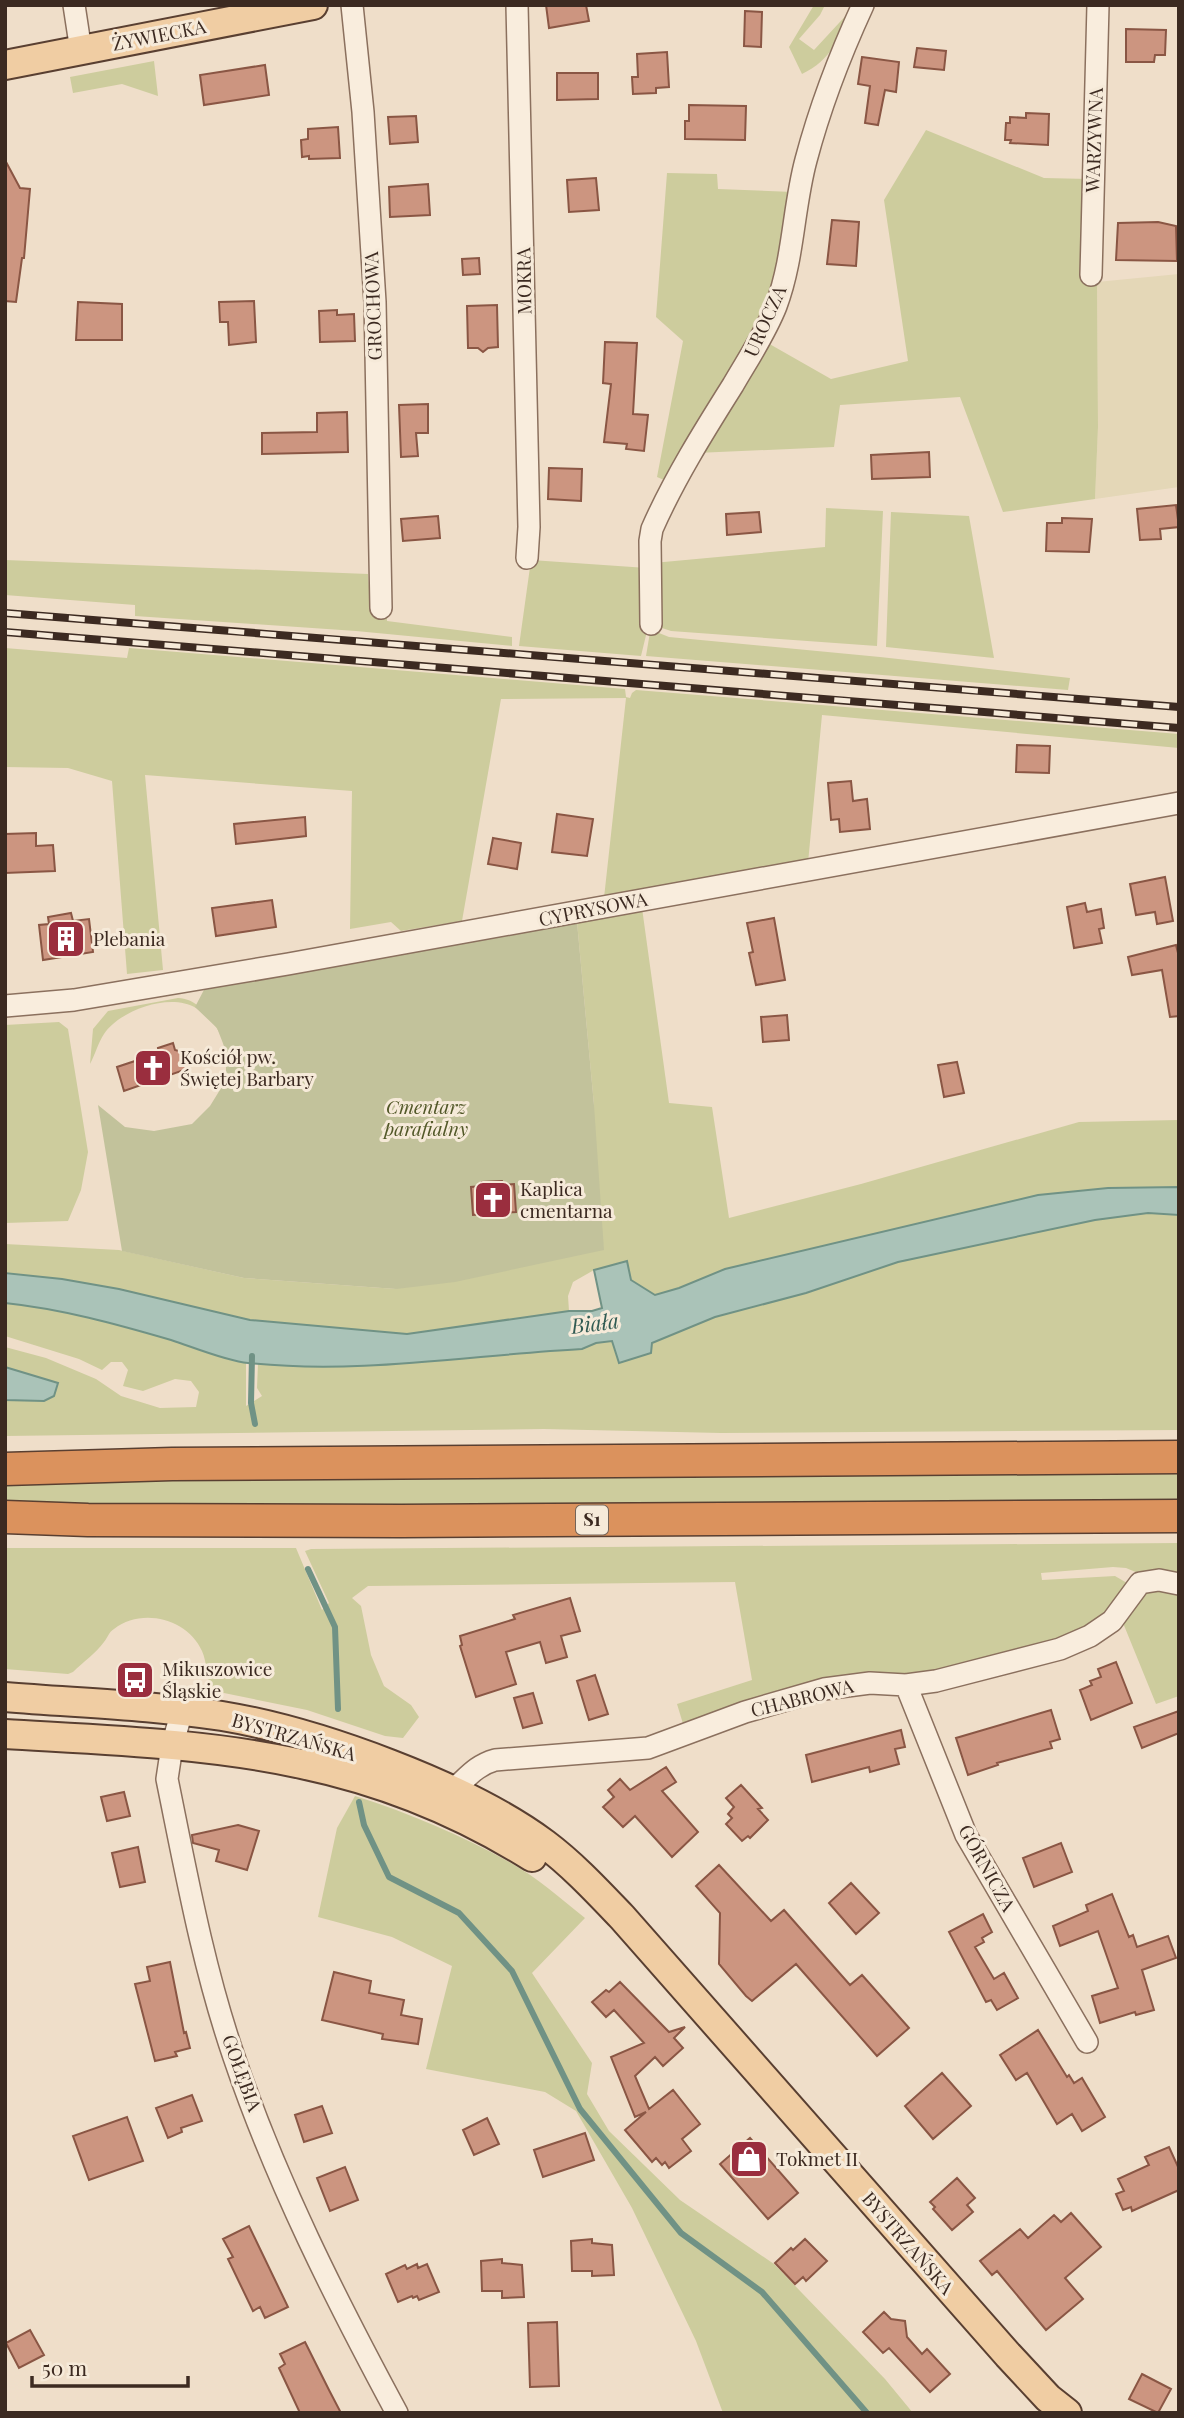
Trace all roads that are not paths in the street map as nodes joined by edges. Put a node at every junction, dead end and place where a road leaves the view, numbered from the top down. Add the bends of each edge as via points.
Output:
1 (74, 5) edge
2 (313, 5) edge
3 (352, 5) edge
4 (517, 5) edge
5 (863, 5) edge
6 (1098, 5) edge
7 (80, 51) junction
8 (5, 65) edge
9 (1091, 275) dead end
10 (527, 558) dead end
11 (381, 608) dead end
12 (651, 624) dead end
13 (1179, 803) edge
14 (5, 1006) edge
15 (5, 1448) edge
16 (1179, 1457) edge
17 (172, 1464) junction
18 (5, 1469) edge
19 (1179, 1516) edge
20 (5, 1517) edge
21 (1179, 1584) edge
22 (906, 1685) junction
23 (5, 1697) edge
24 (182, 1711) junction
25 (5, 1734) edge
26 (172, 1746) junction
27 (452, 1792) junction
28 (424, 1801) junction
29 (671, 1974) junction
30 (1087, 2042) dead end
31 (397, 2413) edge
32 (1067, 2413) edge

1 - 7 street
2 - 7 main road, ŻYWIECKA
3 - 11 street, GROCHOWA via 375,302
4 - 10 street, MOKRA
5 - 12 street, UROCZA via 806,160 792,246 776,305 652,529
6 - 9 street, WARZYWNA
7 - 8 main road, ŻYWIECKA
13 - 14 street, CYPRYSOWA via 276,966 74,1000
15 - 17 highway via 113,1450
16 - 17 highway
17 - 18 highway
19 - 20 highway, S1 via 401,1521
21 - 22 street, CHABROWA via 1140,1583 1112,1621 1060,1649 971,1674
22 - 27 street, CHABROWA via 870,1683 824,1689 648,1748 495,1760 477,1767
22 - 30 street, GÓRNICZA via 971,1846
23 - 24 main road, BYSTRZAŃSKA
24 - 26 street, GOŁĘBIA
24 - 27 main road, BYSTRZAŃSKA via 313,1739
25 - 26 main road, BYSTRZAŃSKA
26 - 28 main road, BYSTRZAŃSKA via 304,1764
26 - 31 street, GOŁĘBIA via 167,1779 211,1980 234,2057 292,2204
27 - 28 street
27 - 29 main road, BYSTRZAŃSKA via 547,1846 605,1900
28 - 29 main road, BYSTRZAŃSKA via 545,1866 580,1891
29 - 32 main road, BYSTRZAŃSKA via 1034,2384

